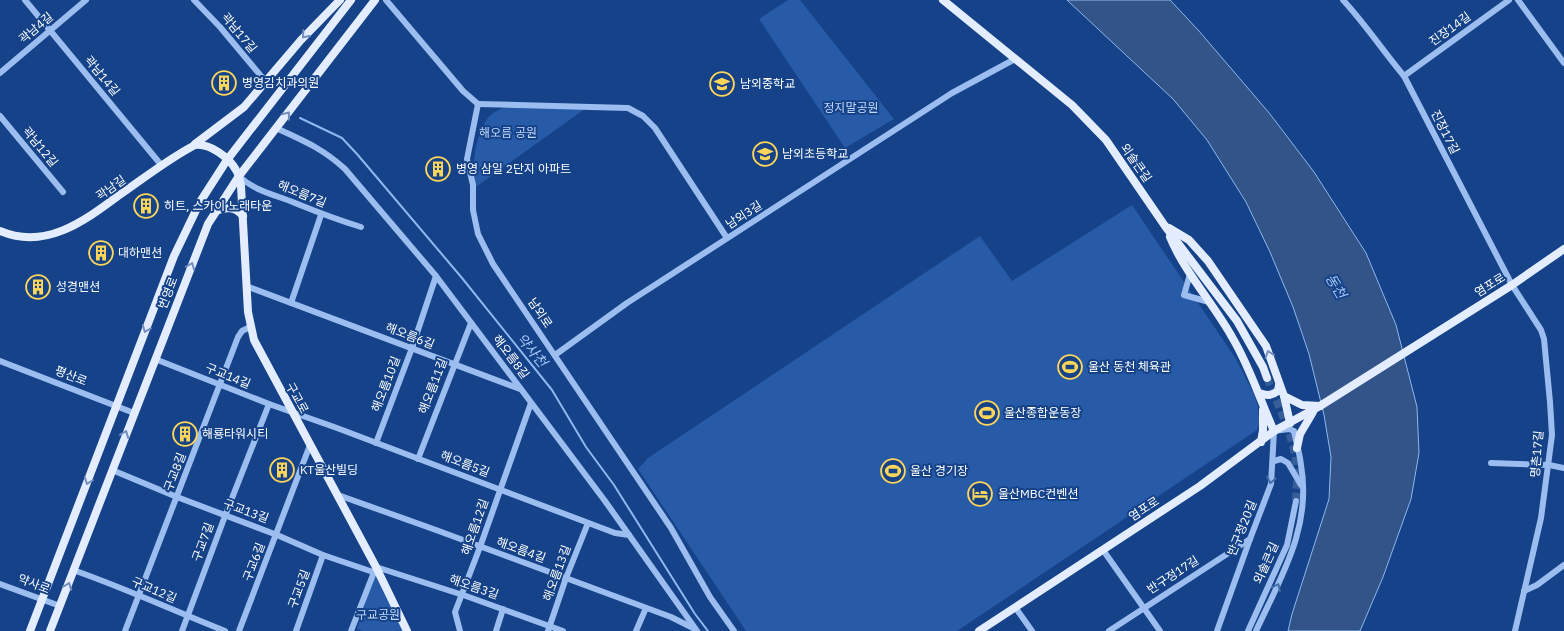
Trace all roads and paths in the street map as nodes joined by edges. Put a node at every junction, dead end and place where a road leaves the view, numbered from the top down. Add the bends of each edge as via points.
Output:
1 (26, 0) edge
2 (86, 0) edge
3 (194, 0) edge
4 (340, 0) edge
5 (351, 0) edge
6 (375, 0) edge
7 (386, 0) edge
8 (943, 0) edge
9 (1343, 0) edge
10 (1509, 0) edge
11 (1518, 0) edge
12 (51, 30) junction
13 (1015, 59) junction
14 (1564, 63) edge
15 (0, 73) edge
16 (1404, 76) junction
17 (266, 82) junction
18 (478, 104) junction
19 (0, 116) edge
20 (276, 128) junction
21 (190, 148) junction
22 (227, 160) junction
23 (162, 166) junction
24 (239, 176) junction
25 (63, 192) dead end
26 (214, 212) junction
27 (322, 215) junction
28 (243, 216) junction
29 (1165, 226) junction
30 (361, 227) dead end
31 (0, 231) edge
32 (728, 238) junction
33 (1564, 249) edge
34 (1190, 274) junction
35 (436, 276) junction
36 (1512, 284) junction
37 (246, 286) junction
38 (1209, 302) junction
39 (291, 303) junction
40 (471, 323) junction
41 (250, 327) junction
42 (412, 348) junction
43 (555, 355) junction
44 (155, 358) junction
45 (0, 361) edge
46 (454, 364) junction
47 (1267, 378) tunnel mouth
48 (220, 385) junction
49 (1280, 385) junction
50 (521, 389) junction
51 (1259, 394) junction
52 (1284, 396) junction
53 (531, 403) junction
54 (269, 404) junction
55 (1262, 405) junction
56 (116, 406) junction
57 (1318, 408) junction
58 (134, 412) junction
59 (293, 413) junction
60 (1290, 423) junction
61 (1274, 431) junction
62 (1261, 442) junction
63 (376, 443) junction
64 (310, 445) junction
65 (1297, 448) junction
66 (418, 459) junction
67 (1274, 461) junction
68 (1491, 463) dead end
69 (1549, 465) junction
70 (1564, 468) edge
71 (112, 470) junction
72 (1303, 488) junction
73 (500, 490) junction
74 (338, 495) junction
75 (177, 497) junction
76 (1296, 501) tunnel mouth
77 (225, 516) junction
78 (588, 523) junction
79 (277, 535) junction
80 (629, 535) junction
81 (1250, 539) junction
82 (480, 547) junction
83 (1103, 550) junction
84 (323, 555) junction
85 (1564, 565) edge
86 (374, 569) junction
87 (74, 570) junction
88 (566, 578) junction
89 (0, 584) edge
90 (1524, 591) junction
91 (462, 595) junction
92 (139, 597) junction
93 (42, 600) junction
94 (60, 606) junction
95 (1016, 607) junction
96 (646, 608) junction
97 (1143, 608) junction
98 (503, 610) junction
99 (188, 616) junction
100 (549, 629) edge
101 (696, 630) edge
102 (30, 631) edge
103 (50, 631) edge
104 (125, 631) edge
105 (182, 631) edge
106 (225, 631) edge
107 (240, 631) edge
108 (296, 631) edge
109 (351, 631) edge
110 (407, 631) edge
111 (460, 631) edge
112 (496, 631) edge
113 (563, 631) edge
114 (636, 631) edge
115 (734, 631) edge
116 (979, 631) edge
117 (1032, 631) edge
118 (1109, 631) edge
119 (1160, 631) edge
120 (1217, 631) edge
121 (1248, 631) edge
122 (1256, 631) edge
123 (1516, 631) edge

1 - 12 street, 곽남14길
2 - 12 street, 곽남4길
3 - 17 street, 곽남17길
4 -> 17 main road, 곽남길 via 300,40
5 - 22 main road, 번영로
20 -> 6 main road, 번영로
7 - 18 street via 462,91
8 - 13 main road, 외솔큰길
9 - 16 street, 진장17길
10 - 16 street, 진장14길
11 - 14 street
12 - 15 street, 곽남4길
12 - 23 street, 곽남14길
13 - 29 main road, 외솔큰길 via 1072,105 1106,140
13 - 32 street, 남외3길 via 952,94
16 - 36 street, 진장17길
17 - 21 main road, 곽남길 via 244,107
18 - 32 street, 남외3길 via 628,108 655,128
18 - 43 street, 남외로 via 467,159 478,234 493,264
19 - 25 street, 곽남12길
20 - 24 main road, 번영로
20 - 35 street, 해오름8길 via 313,144 334,159
21 - 22 main road via 206,146
21 - 23 main road, 곽남길
22 - 24 main road
22 -> 56 main road, 번영로 via 183,235
23 - 31 main road, 곽남길 via 70,228 32,238
24 - 26 main road, 번영로
24 - 27 street, 해오름7길 via 254,188
24 - 28 main road, 구교로
26 - 28 main road via 232,208
44 -> 26 main road, 번영로
27 - 30 street, 해오름7길
27 - 39 street
28 - 37 main road, 구교로
29 - 34 main road
29 - 47 main road, 외솔큰길 via 1237,321
49 -> 29 main road via 1266,346 1208,261 1189,240
32 - 43 street via 627,303
33 - 36 main road, 염포로
34 - 38 main road
34 - 38 street via 1184,295
35 - 40 street, 해오름8길
35 - 42 street, 해오름10길
36 - 57 main road, 염포로
36 - 69 street, 명촌17길 via 1544,339 1552,435
37 - 39 street, 해오름6길
37 - 41 main road, 구교로
38 - 51 main road via 1233,338
39 - 42 street, 해오름6길
40 - 46 street, 해오름11길
40 - 50 street, 해오름8길
41 - 48 street, 구교8길 via 238,337
41 - 59 main road, 구교로 via 264,361
42 - 46 street, 해오름6길
42 - 63 street, 해오름10길
43 - 115 street, 남외로 via 671,528 710,598
44 - 48 street, 구교14길
44 - 58 main road, 번영로
45 - 56 street, 평산로
46 - 50 street, 해오름6길
46 - 66 street, 해오름11길
48 - 54 street, 구교14길
48 - 75 street, 구교8길
49 - 51 main road via 1274,395
49 - 52 main road
50 - 53 street, 해오름8길
51 - 55 main road
52 - 57 main road
52 - 60 main road
53 - 73 street, 해오름12길
53 - 80 street, 해오름8길
54 - 59 street, 구교14길
54 - 77 street, 구교7길
55 - 61 main road
55 - 62 main road
56 - 58 street, 평산로
56 -> 93 main road, 번영로
57 - 60 main road, 염포로
57 - 65 main road via 1300,434
71 -> 58 main road, 번영로
59 - 63 street, 해오름5길
59 - 64 main road, 구교로
60 - 61 main road, 염포로
61 - 62 main road, 염포로
61 - 65 street via 1292,429
61 - 67 street, 반구정20길
62 - 83 main road, 염포로
63 - 66 street, 해오름5길
64 - 74 main road, 구교로
64 - 79 street, 구교6길
65 - 72 street
66 - 73 street, 해오름5길
67 - 72 street via 1281,459 1288,463
67 -> 81 street, 반구정20길 via 1272,484
68 - 69 street
69 - 70 street
69 - 90 street, 명촌17길
71 - 75 street, 구교13길
71 - 87 main road, 번영로
122 -> 72 street via 1294,548 1303,508
73 - 78 street, 해오름5길
73 - 82 street, 해오름12길
74 - 82 street, 해오름4길
74 - 86 main road, 구교로
75 - 77 street, 구교13길
75 - 92 street, 구교8길
76 - 121 street, 외솔큰길 via 1280,564
77 - 79 street, 구교13길
77 - 99 street, 구교7길
78 - 80 street, 해오름5길
78 - 88 street, 해오름13길
79 - 84 street, 구교13길
79 - 107 street, 구교6길
80 - 101 street, 해오름8길
81 - 97 street, 반구정17길
81 - 120 street, 반구정20길
82 - 88 street, 해오름4길
82 - 91 street, 해오름12길
83 - 95 main road, 염포로
83 - 97 street
84 - 86 street, 구교13길
84 - 108 street, 구교5길
85 - 90 street
86 - 91 street, 해오름3길
86 - 109 street
86 - 110 main road, 구교로
87 - 92 street, 구교12길
94 -> 87 main road, 번영로
88 - 96 street, 해오름4길
88 - 100 street, 해오름13길
89 - 93 street, 약사로
90 - 123 street, 명촌17길
91 - 98 street, 해오름3길
91 - 111 street, 해오름12길 via 455,612
92 - 99 street, 구교12길
92 - 104 street, 구교8길
93 - 94 street, 약사로
93 - 102 main road, 번영로
94 - 103 main road, 번영로
95 - 116 main road, 염포로
95 - 117 street
96 - 101 street, 해오름4길
96 - 114 street
97 - 118 street, 반구정17길
97 - 119 street
98 - 100 street, 해오름3길
98 - 112 street
99 - 105 street, 구교7길
99 - 106 street, 구교12길
100 - 113 street, 해오름3길

